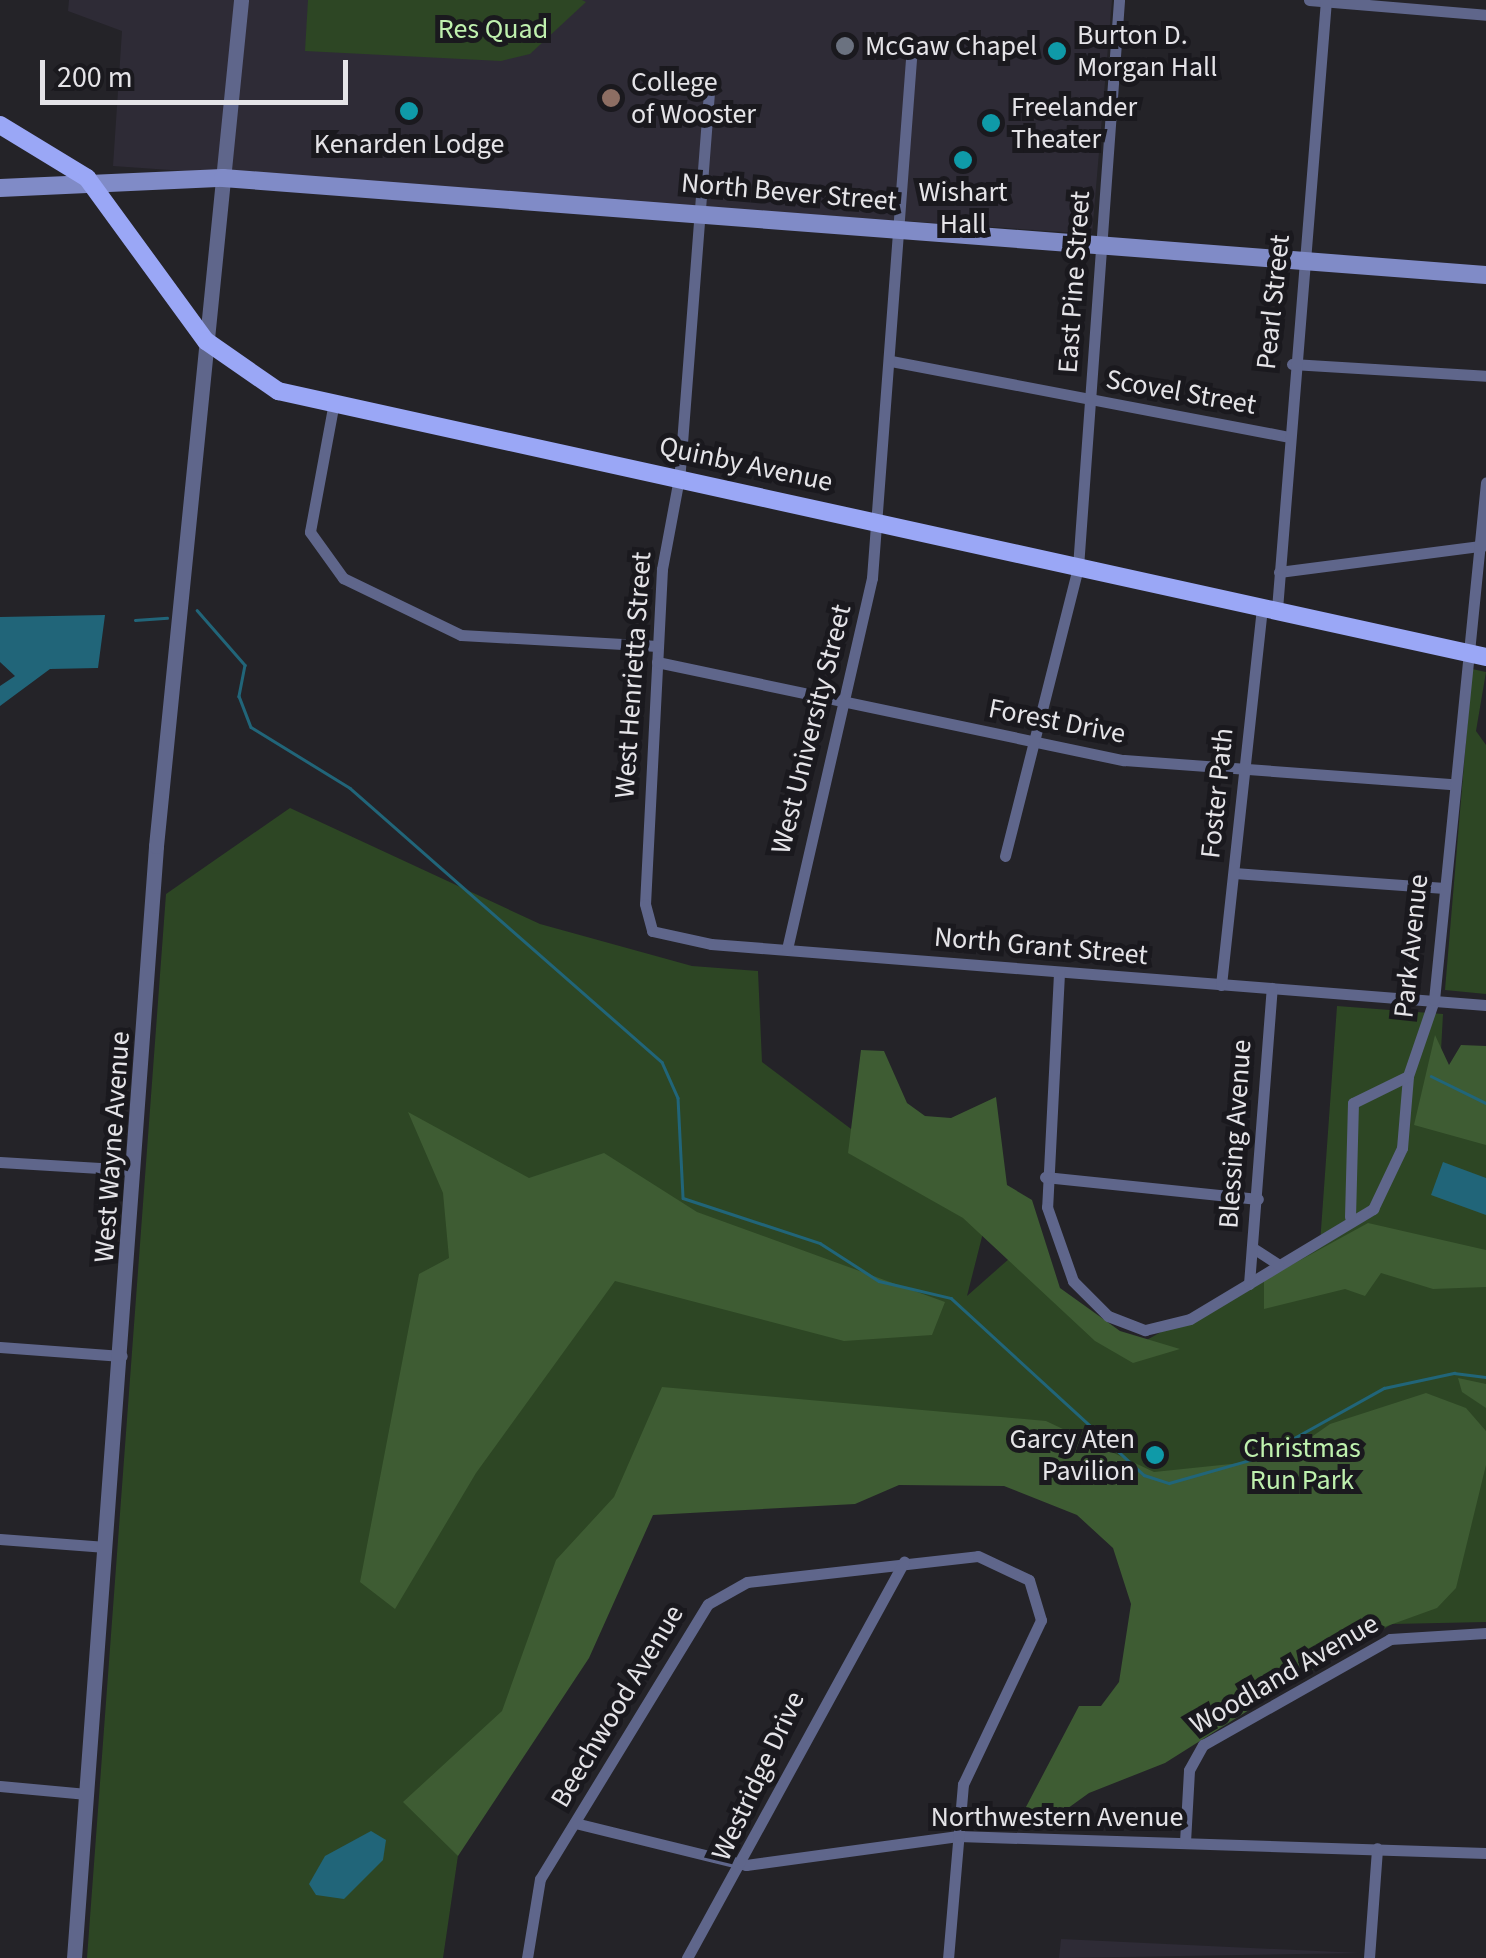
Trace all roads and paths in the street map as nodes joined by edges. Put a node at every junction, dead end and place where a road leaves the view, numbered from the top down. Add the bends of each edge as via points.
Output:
1 (241, 0) edge
2 (1119, 0) edge
3 (1310, 0) edge
4 (1326, 1) edge
5 (1486, 15) edge
6 (912, 46) dead end
7 (710, 79) dead end
8 (0, 124) edge
9 (87, 178) junction
10 (223, 178) junction
11 (0, 188) edge
12 (700, 212) junction
13 (900, 229) junction
14 (1101, 245) junction
15 (1302, 260) junction
16 (1486, 275) edge
17 (206, 341) junction
18 (891, 361) junction
19 (1292, 364) junction
20 (1486, 376) edge
21 (334, 402) junction
22 (1091, 402) junction
23 (1286, 436) junction
24 (679, 478) junction
25 (1486, 483) edge
26 (878, 521) junction
27 (1482, 546) edge
28 (1078, 567) junction
29 (1279, 572) junction
30 (1270, 607) junction
31 (658, 646) junction
32 (1463, 652) junction
33 (1486, 657) edge
34 (657, 662) junction
35 (846, 701) junction
36 (1035, 744) junction
37 (1243, 770) junction
38 (1453, 784) junction
39 (1006, 856) dead end
40 (1234, 873) junction
41 (646, 875) joint
42 (1444, 888) junction
43 (787, 949) junction
44 (1060, 973) junction
45 (1221, 985) junction
46 (1272, 988) junction
47 (1434, 1000) junction
48 (1486, 1005) edge
49 (1408, 1076) junction
50 (0, 1162) edge
51 (134, 1170) junction
52 (1045, 1177) junction
53 (1258, 1199) junction
54 (1350, 1217) junction
55 (1253, 1248) junction
56 (1278, 1264) junction
57 (1249, 1284) junction
58 (0, 1347) edge
59 (122, 1356) junction
60 (0, 1539) edge
61 (106, 1548) junction
62 (904, 1562) junction
63 (1486, 1634) edge
64 (0, 1786) edge
65 (87, 1794) junction
66 (575, 1823) junction
67 (958, 1836) junction
68 (1186, 1842) junction
69 (1377, 1848) junction
70 (1486, 1853) edge
71 (746, 1865) junction
72 (74, 1958) edge
73 (527, 1958) edge
74 (688, 1958) edge
75 (948, 1958) edge
76 (1368, 1958) edge

1 - 10 street, West Wayne Avenue
2 - 14 street, East Pine Street
3 - 4 street
4 - 5 street
4 - 15 street, Pearl Street
6 - 13 street, West University Street
7 - 12 street, West Henrietta Street
8 - 9 main road
9 - 10 main road, North Bever Street
9 - 11 main road, North Bever Street
9 - 17 main road, Quinby Avenue
10 - 12 main road, North Bever Street
10 - 17 street, West Wayne Avenue
12 - 13 main road, North Bever Street
12 - 24 street, West Henrietta Street
13 - 14 main road, North Bever Street
13 - 18 street, West University Street
14 - 15 main road, North Bever Street
14 - 22 street, East Pine Street
15 - 16 main road, North Bever Street
15 - 19 street, Pearl Street
17 - 21 main road, Quinby Avenue via 266,386
17 - 51 street, West Wayne Avenue
18 - 22 street, Scovel Street
18 - 26 street, West University Street
19 - 20 street
19 - 23 street, Pearl Street
21 - 24 main road, Quinby Avenue
21 - 31 street via 310,532 343,578 461,635
22 - 23 street, Scovel Street
22 - 28 street, East Pine Street
23 - 29 street, Pearl Street
24 - 26 main road, Quinby Avenue
24 - 31 street, West Henrietta Street
25 - 27 street, Park Avenue
26 - 28 main road, Quinby Avenue
26 - 35 street, West University Street
27 - 29 street
27 - 32 street, Park Avenue
28 - 30 main road, Quinby Avenue
28 - 36 street, East Pine Street
29 - 30 street, Pearl Street
30 - 32 main road, Quinby Avenue
30 - 37 street, Foster Path
31 - 34 street, West Henrietta Street
32 - 33 main road, Quinby Avenue
32 - 38 street, Park Avenue
34 - 35 street, Forest Drive
34 - 41 street, West Henrietta Street
35 - 36 street, Forest Drive
35 - 43 street, West University Street
36 - 37 street, Forest Drive
36 - 39 street, East Pine Street
37 - 38 street, Forest Drive
37 - 40 street, Foster Path
38 - 42 street, Park Avenue
40 - 42 street
40 - 45 street, Foster Path
41 - 43 street, North Grant Street via 645,918 662,938
42 - 47 street, Park Avenue
43 - 44 street, North Grant Street
44 - 45 street, North Grant Street
44 - 52 street, Park Avenue
45 - 46 street, North Grant Street
46 - 47 street, North Grant Street
46 - 53 street, Blessing Avenue
47 - 48 street, North Grant Street
47 - 49 street, Park Avenue
49 - 54 street, Park Avenue via 1395,1171 1374,1208
49 - 54 street via 1353,1103
50 - 51 street
51 - 59 street, West Wayne Avenue
52 - 53 street
52 - 57 street, Park Avenue via 1054,1238 1073,1281 1125,1326 1166,1329
53 - 55 street, Blessing Avenue
54 - 56 street, Park Avenue
55 - 56 street
55 - 57 street, Blessing Avenue
56 - 57 street, Park Avenue
58 - 59 street
59 - 61 street, West Wayne Avenue
60 - 61 street
61 - 65 street, West Wayne Avenue
62 - 66 street, Beechwood Avenue via 726,1588
62 - 67 street, Beechwood Avenue via 1000,1560 1029,1580 1040,1610 1035,1643 973,1755
62 - 71 street, Westridge Drive via 778,1779
63 - 68 street, Woodland Avenue via 1390,1638 1203,1745 1189,1770
64 - 65 street
65 - 72 street, West Wayne Avenue
66 - 71 street, Northwestern Avenue
66 - 73 street, Beechwood Avenue via 534,1895
67 - 68 street, Northwestern Avenue
67 - 71 street, Northwestern Avenue
67 - 75 street, Beechwood Avenue
68 - 69 street, Northwestern Avenue
69 - 70 street, Northwestern Avenue
69 - 76 street
71 - 74 street, Westridge Drive via 707,1912

